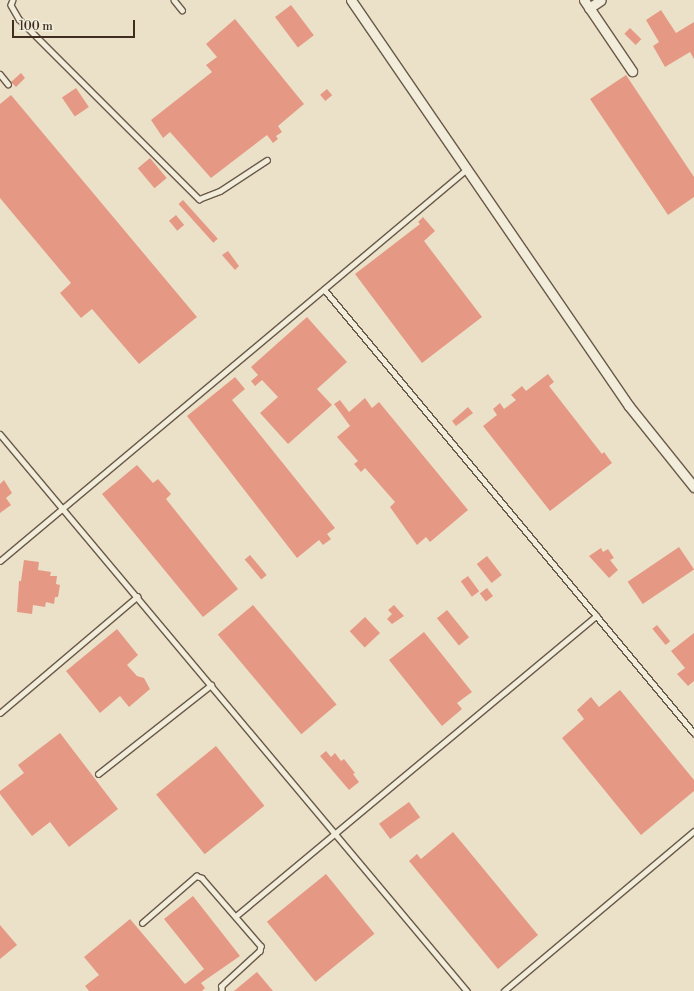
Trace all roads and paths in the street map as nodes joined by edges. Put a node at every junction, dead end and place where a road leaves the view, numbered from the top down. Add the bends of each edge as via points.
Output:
1 (13, 0) edge
2 (174, 0) edge
3 (351, 0) edge
4 (584, 0) edge
5 (601, 0) edge
6 (589, 8) junction
7 (182, 10) dead end
8 (632, 71) dead end
9 (0, 74) edge
10 (8, 84) dead end
11 (267, 160) dead end
12 (467, 169) junction
13 (324, 289) junction
14 (0, 434) edge
15 (694, 487) edge
16 (62, 508) junction
17 (0, 561) edge
18 (137, 597) junction
19 (596, 616) junction
20 (211, 685) junction
21 (0, 714) edge
22 (694, 733) edge
23 (98, 774) dead end
24 (694, 832) edge
25 (335, 834) junction
26 (236, 916) junction
27 (142, 923) dead end
28 (222, 991) edge
29 (467, 991) edge
30 (504, 991) edge

1 - 11 lane via 11,5 19,19 199,199 220,191
2 - 7 lane
3 - 12 street
4 - 6 street
5 - 6 street
6 - 8 street
9 - 10 lane
12 - 13 lane
12 - 15 street via 628,406
13 - 16 lane
13 - 19 lane
14 - 16 lane
16 - 17 lane
16 - 18 lane
18 - 20 lane
18 - 21 lane
19 - 22 lane
19 - 25 lane
20 - 23 lane
20 - 25 lane
24 - 30 lane
25 - 26 lane
25 - 29 lane
26 - 27 lane via 202,878 196,876
26 - 28 lane via 260,946 260,951 222,986

